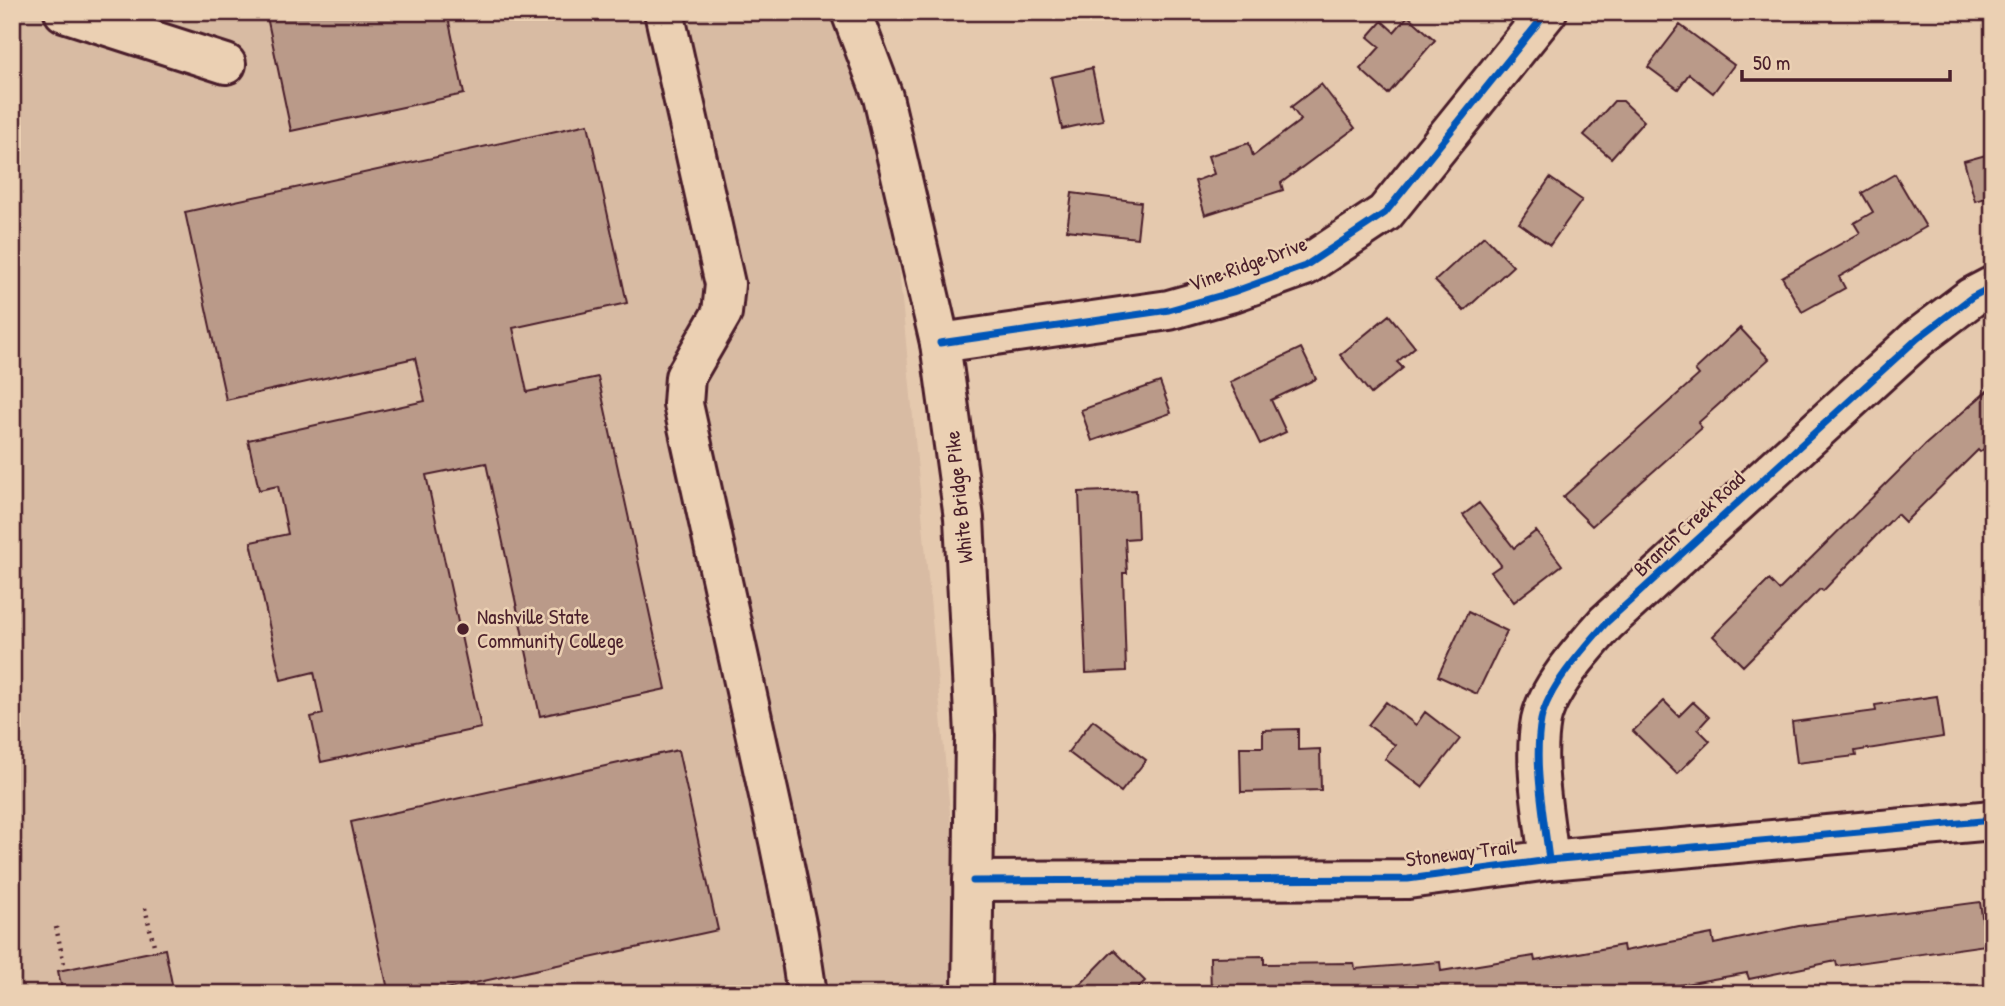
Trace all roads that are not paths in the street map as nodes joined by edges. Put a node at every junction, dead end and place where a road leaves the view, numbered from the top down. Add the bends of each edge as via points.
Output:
1 (64, 12) edge
2 (664, 12) edge
3 (851, 12) edge
4 (1539, 15) edge
5 (226, 64) dead end
6 (1993, 286) edge
7 (940, 343) junction
8 (1993, 820) edge
9 (1549, 860) junction
10 (973, 881) junction
11 (807, 994) edge
12 (972, 994) edge

1 - 5 street
2 - 11 street via 725,284 722,313 685,377 683,404 777,829
3 - 7 street, White Bridge Pike via 883,97
4 - 7 street, Vine Ridge Drive via 1385,213 1305,266 1169,310
6 - 9 street, Branch Creek Road via 1918,338 1606,623 1569,666 1542,719 1540,768
7 - 10 street, White Bridge Pike via 964,518 975,735
8 - 9 street, Stoneway Trail
9 - 10 street, Stoneway Trail via 1408,879
10 - 12 street, White Bridge Pike

